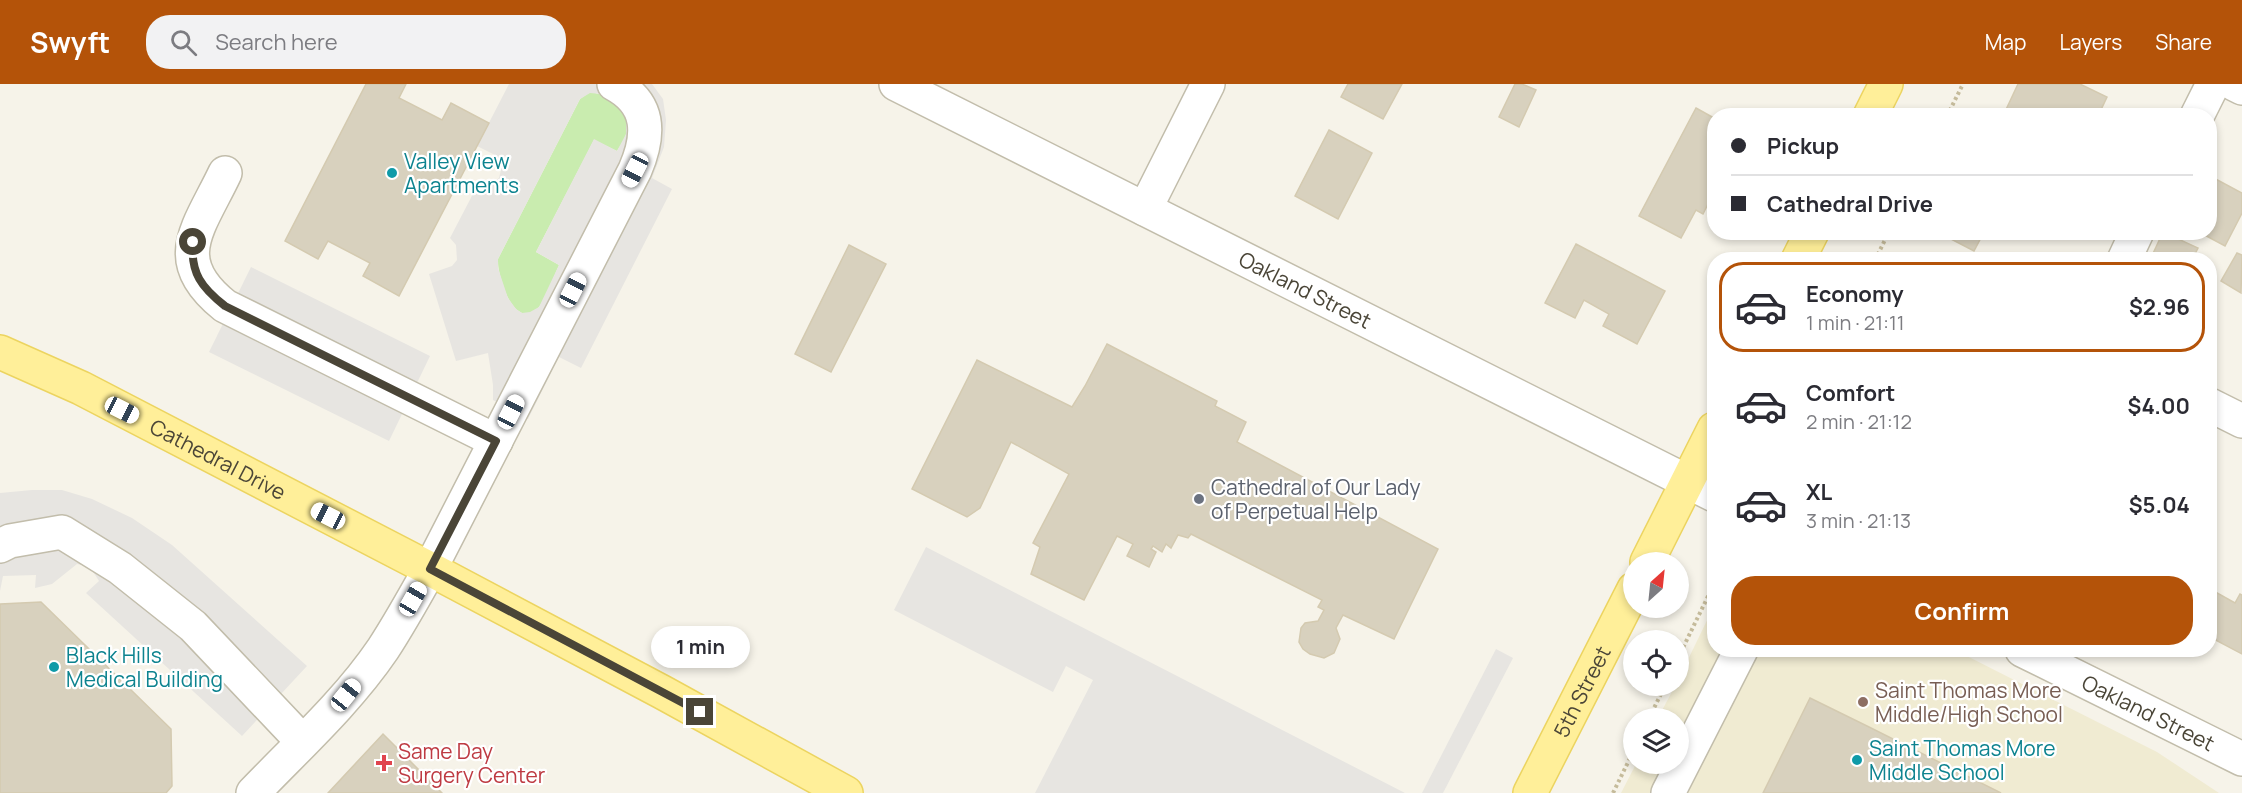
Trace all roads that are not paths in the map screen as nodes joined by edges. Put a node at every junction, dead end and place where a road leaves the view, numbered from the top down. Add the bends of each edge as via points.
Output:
1 (614, 84) edge
2 (896, 84) edge
3 (1208, 84) edge
4 (1886, 84) edge
5 (2213, 84) edge
6 (2234, 84) edge
7 (2242, 88) edge
8 (1874, 108) edge
9 (2201, 108) edge
10 (225, 173) dead end
11 (1145, 209) junction
12 (0, 352) edge
13 (2217, 408) edge
14 (2242, 421) edge
15 (496, 441) junction
16 (1707, 461) edge
17 (1701, 488) edge
18 (0, 546) edge
19 (1654, 552) edge
20 (430, 569) junction
21 (1623, 611) edge
22 (1737, 657) edge
23 (2036, 657) edge
24 (303, 741) junction
25 (2242, 759) edge
26 (253, 793) edge
27 (846, 793) edge
28 (1530, 793) edge
29 (1668, 793) edge

1 - 15 street via 627,91 640,107 645,128 643,151
2 - 11 street, Oakland Street
3 - 11 street
4 - 8 main road
5 - 9 street
6 - 7 street
10 - 15 street via 193,242 191,258 208,292 225,306
11 - 17 street, Oakland Street
12 - 20 main road, Cathedral Drive via 81,388
13 - 14 street
15 - 20 street
16 - 17 main road
17 - 19 main road
18 - 24 street via 62,532 120,568 193,626
20 - 24 street via 376,658
20 - 27 main road, Cathedral Drive
21 - 28 main road, 5th Street
22 - 29 street
23 - 25 street, Oakland Street
24 - 26 street

